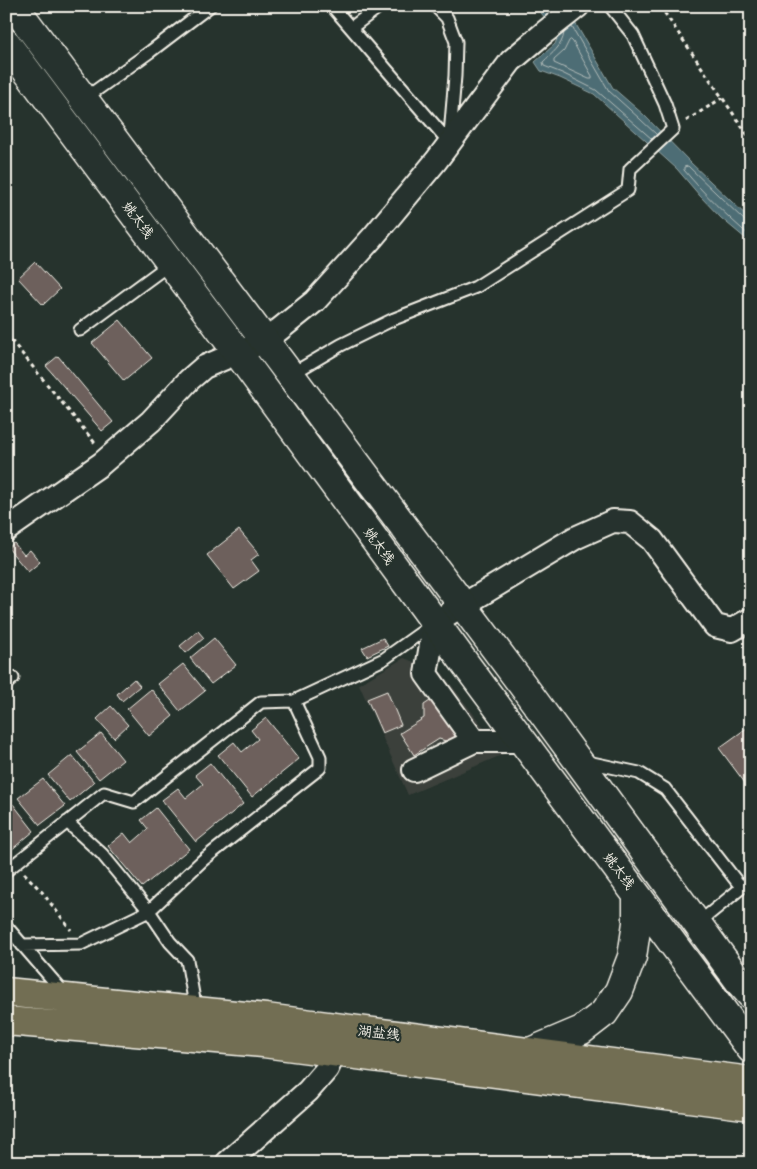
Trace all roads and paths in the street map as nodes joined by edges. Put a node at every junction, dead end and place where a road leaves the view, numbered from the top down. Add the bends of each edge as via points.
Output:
1 (14, 6) edge
2 (210, 6) edge
3 (332, 6) edge
4 (380, 6) edge
5 (435, 6) edge
6 (610, 6) edge
7 (660, 6) edge
8 (576, 8) edge
9 (351, 28) junction
10 (6, 42) edge
11 (722, 98) junction
12 (72, 107) junction
13 (673, 129) junction
14 (751, 140) edge
15 (450, 142) junction
16 (171, 263) junction
17 (80, 330) dead end
18 (6, 334) edge
19 (265, 341) junction
20 (237, 352) junction
21 (290, 375) junction
22 (108, 459) junction
23 (6, 530) edge
24 (462, 606) junction
25 (751, 619) edge
26 (435, 622) junction
27 (294, 701) junction
28 (474, 741) junction
29 (522, 741) junction
30 (577, 760) junction
31 (414, 770) dead end
32 (67, 822) junction
33 (11, 867) edge
34 (751, 880) edge
35 (741, 887) junction
36 (638, 896) junction
37 (149, 911) junction
38 (697, 924) junction
39 (6, 926) edge
40 (81, 944) junction
41 (22, 945) junction
42 (719, 954) junction
43 (751, 974) edge
44 (6, 992) edge
45 (751, 995) edge
46 (68, 998) junction
47 (196, 1011) junction
48 (6, 1020) edge
49 (751, 1049) edge
50 (335, 1052) junction
51 (530, 1052) junction
52 (751, 1081) edge
53 (751, 1106) edge
54 (227, 1163) edge

1 - 12 main road, 姚太线
2 - 12 lane
3 - 9 lane
4 - 9 lane
5 - 15 lane via 447,18 456,42
6 - 13 lane via 633,34
7 - 11 path
8 - 15 street via 511,61
9 - 15 lane
10 - 12 main road, 姚太线
11 - 13 path
11 - 14 path
12 - 16 main road, 姚太线
12 - 19 main road, 姚太线
13 - 21 lane via 630,169 628,190 476,287 394,319
15 - 19 street via 316,301
16 - 17 lane
16 - 20 main road, 姚太线
18 - 22 path
19 - 20 street
19 - 21 main road, 姚太线
20 - 22 street via 204,368 189,380 151,421
20 - 26 main road, 姚太线
21 - 24 main road, 姚太线
22 - 23 street
24 - 25 street via 575,538 613,520 630,522 652,540 715,626 732,630
24 - 26 street
24 - 30 main road, 姚太线
26 - 27 lane via 384,659
26 - 28 street via 426,674
26 - 29 main road, 姚太线
27 - 32 lane via 261,702 134,802 104,793
27 - 37 lane via 320,757 320,768 203,860
28 - 29 street
28 - 31 street
29 - 36 main road, 姚太线
30 - 35 lane via 639,772 665,789
30 - 38 main road, 姚太线
32 - 33 lane
32 - 37 lane via 102,854
33 - 40 path via 42,892
34 - 35 lane
35 - 38 lane
36 - 49 main road, 姚太线
36 - 51 main road via 632,956 619,991 604,1013 582,1030
37 - 40 lane
37 - 47 lane via 186,960
38 - 42 main road, 姚太线
39 - 41 lane
40 - 41 lane
41 - 46 lane
42 - 43 main road
42 - 45 main road, 姚太线
44 - 46 main road, 湖盐线
46 - 47 main road, 湖盐线
47 - 51 main road, 湖盐线
48 - 50 main road, 湖盐线
50 - 53 main road, 湖盐线
50 - 54 street via 327,1069 308,1092
51 - 52 main road, 湖盐线

